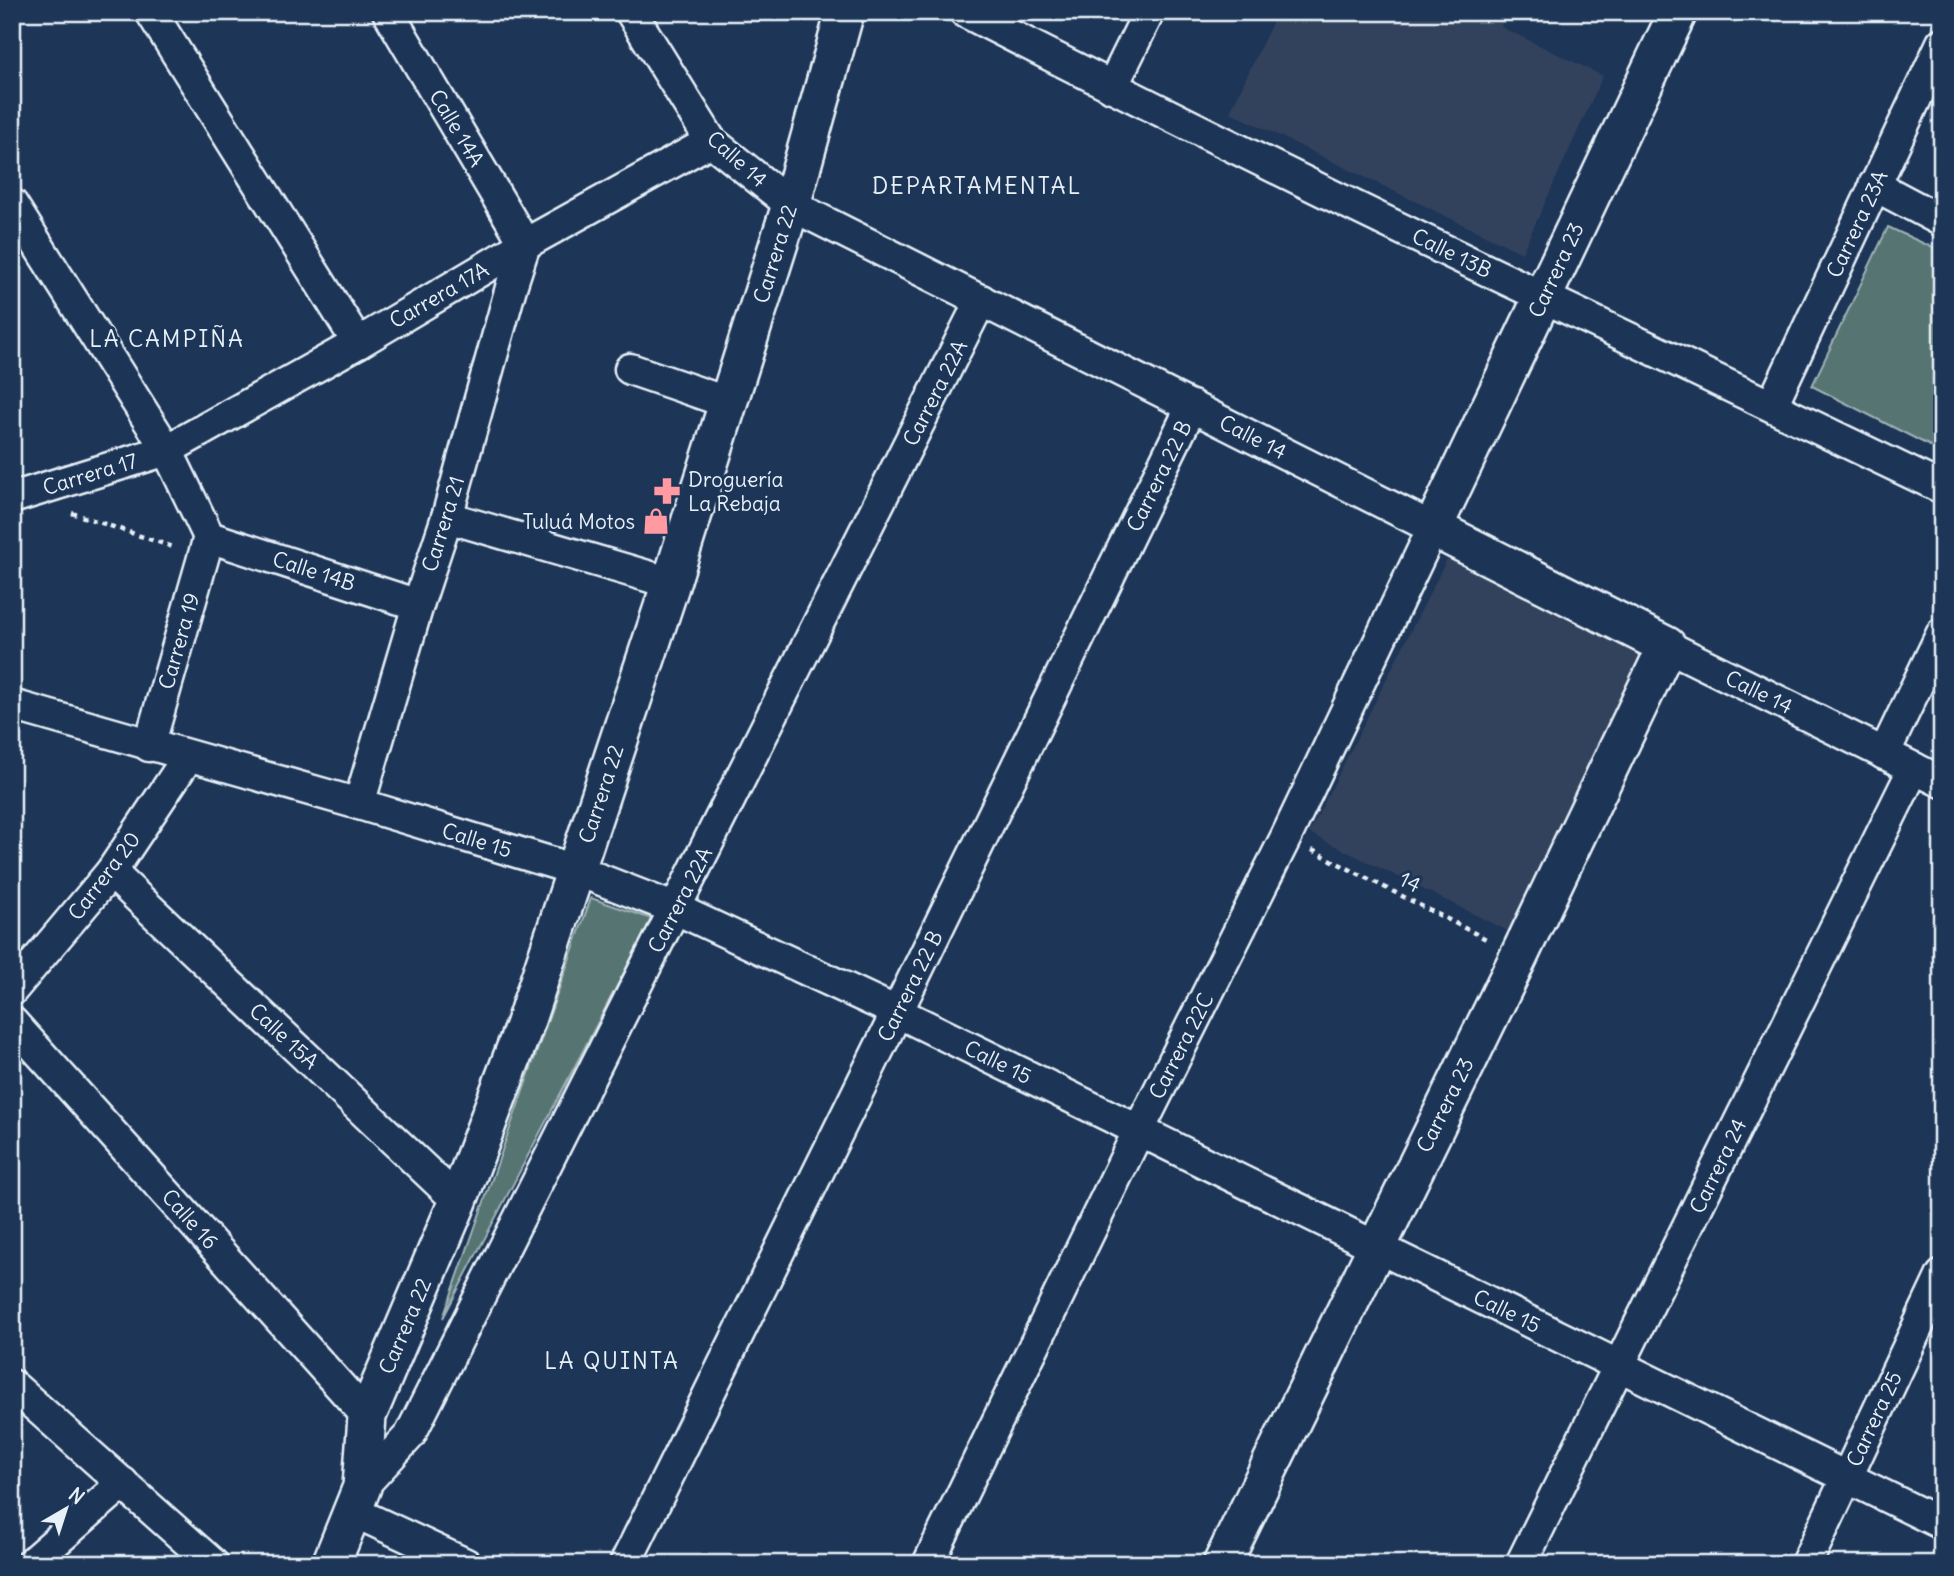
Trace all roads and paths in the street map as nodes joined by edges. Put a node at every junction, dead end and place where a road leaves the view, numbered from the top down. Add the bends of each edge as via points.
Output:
1 (388, 12) edge
2 (631, 12) edge
3 (845, 12) edge
4 (965, 12) edge
5 (1149, 12) edge
6 (1678, 12) edge
7 (164, 16) edge
8 (1942, 43) edge
9 (1112, 87) junction
10 (711, 141) junction
11 (1874, 185) junction
12 (12, 204) edge
13 (791, 205) junction
14 (1942, 220) edge
15 (525, 244) junction
16 (1543, 298) junction
17 (981, 300) junction
18 (358, 343) junction
19 (630, 369) dead end
20 (729, 403) junction
21 (1772, 405) junction
22 (1192, 406) junction
23 (167, 450) junction
24 (1942, 488) edge
25 (12, 498) edge
26 (71, 513) dead end
27 (447, 517) junction
28 (1433, 528) junction
29 (206, 547) junction
30 (671, 583) junction
31 (418, 605) junction
32 (1942, 633) edge
33 (1667, 646) junction
34 (12, 705) edge
35 (149, 746) junction
36 (1884, 754) junction
37 (188, 757) junction
38 (1913, 768) junction
39 (1942, 782) edge
40 (359, 804) junction
41 (1286, 837) junction
42 (576, 870) junction
43 (111, 872) junction
44 (676, 909) junction
45 (1519, 956) junction
46 (12, 990) edge
47 (897, 1012) junction
48 (12, 1022) edge
49 (1138, 1132) junction
50 (458, 1201) junction
51 (1376, 1247) junction
52 (1942, 1275) edge
53 (1619, 1366) junction
54 (12, 1385) edge
55 (367, 1416) junction
56 (1846, 1478) junction
57 (123, 1483) junction
58 (357, 1499) junction
59 (1942, 1524) edge
60 (30, 1564) edge
61 (214, 1564) edge
62 (331, 1564) edge
63 (466, 1564) edge
64 (625, 1564) edge
65 (928, 1564) edge
66 (1222, 1564) edge
67 (1521, 1564) edge
68 (1806, 1564) edge

1 - 15 street, Calle 14A
2 - 10 street, Calle 14
3 - 13 street, Carrera 22
4 - 9 street, Calle 13B
5 - 9 street
6 - 16 street, Carrera 23
7 - 18 street
8 - 11 street, Carrera 23A
9 - 16 street, Calle 13B
10 - 13 street, Calle 14
10 - 15 street, Carrera 17A
11 - 14 street
11 - 21 street, Carrera 23A
12 - 23 street
13 - 17 street, Calle 14
13 - 20 street, Carrera 22
15 - 18 street, Carrera 17A
15 - 27 street, Carrera 21
16 - 21 street, Calle 13B
16 - 28 street, Carrera 23
17 - 22 street, Calle 14
17 - 44 street, Carrera 22A
18 - 23 street, Carrera 17A
19 - 20 street
20 - 30 street, Carrera 22
21 - 24 street, Calle 13B
22 - 28 street, Calle 14
22 - 47 street, Carrera 22 B
23 - 25 street, Carrera 17
23 - 29 street
26 - 29 path
27 - 30 street
27 - 31 street, Carrera 21
28 - 33 street, Calle 14
28 - 41 street, Carrera 22C
29 - 31 street, Calle 14B
29 - 35 street, Carrera 19
30 - 42 street, Carrera 22
31 - 40 street, Carrera 21
32 - 36 street
33 - 36 street, Calle 14
33 - 45 street, Carrera 23
34 - 35 street, Calle 15
35 - 37 street, Calle 15
36 - 38 street, Calle 14
37 - 40 street, Calle 15
37 - 43 street, Carrera 20
38 - 39 street, Calle 14
38 - 53 street, Carrera 24
40 - 42 street, Calle 15
41 - 45 path, 14
41 - 49 street, Carrera 22C
42 - 44 street, Calle 15
42 - 50 street, Carrera 22 via 524,1027
43 - 46 street, Carrera 20
43 - 50 street, Calle 15A
44 - 47 street, Calle 15
44 - 58 street, Carrera 22A via 410,1435
45 - 51 street, Carrera 23
47 - 49 street, Calle 15
47 - 64 street, Carrera 22 B
48 - 55 street, Calle 16
49 - 51 street, Calle 15
49 - 65 street, Carrera 22C
50 - 55 street, Carrera 22
51 - 53 street, Calle 15
51 - 66 street, Carrera 23
52 - 56 street, Carrera 25
53 - 56 street, Calle 15
53 - 67 street, Carrera 24
54 - 57 street
55 - 58 street, Carrera 22
56 - 59 street, Calle 15
56 - 68 street, Carrera 25
57 - 60 street
57 - 61 street
58 - 62 street, Carrera 22
58 - 63 street

